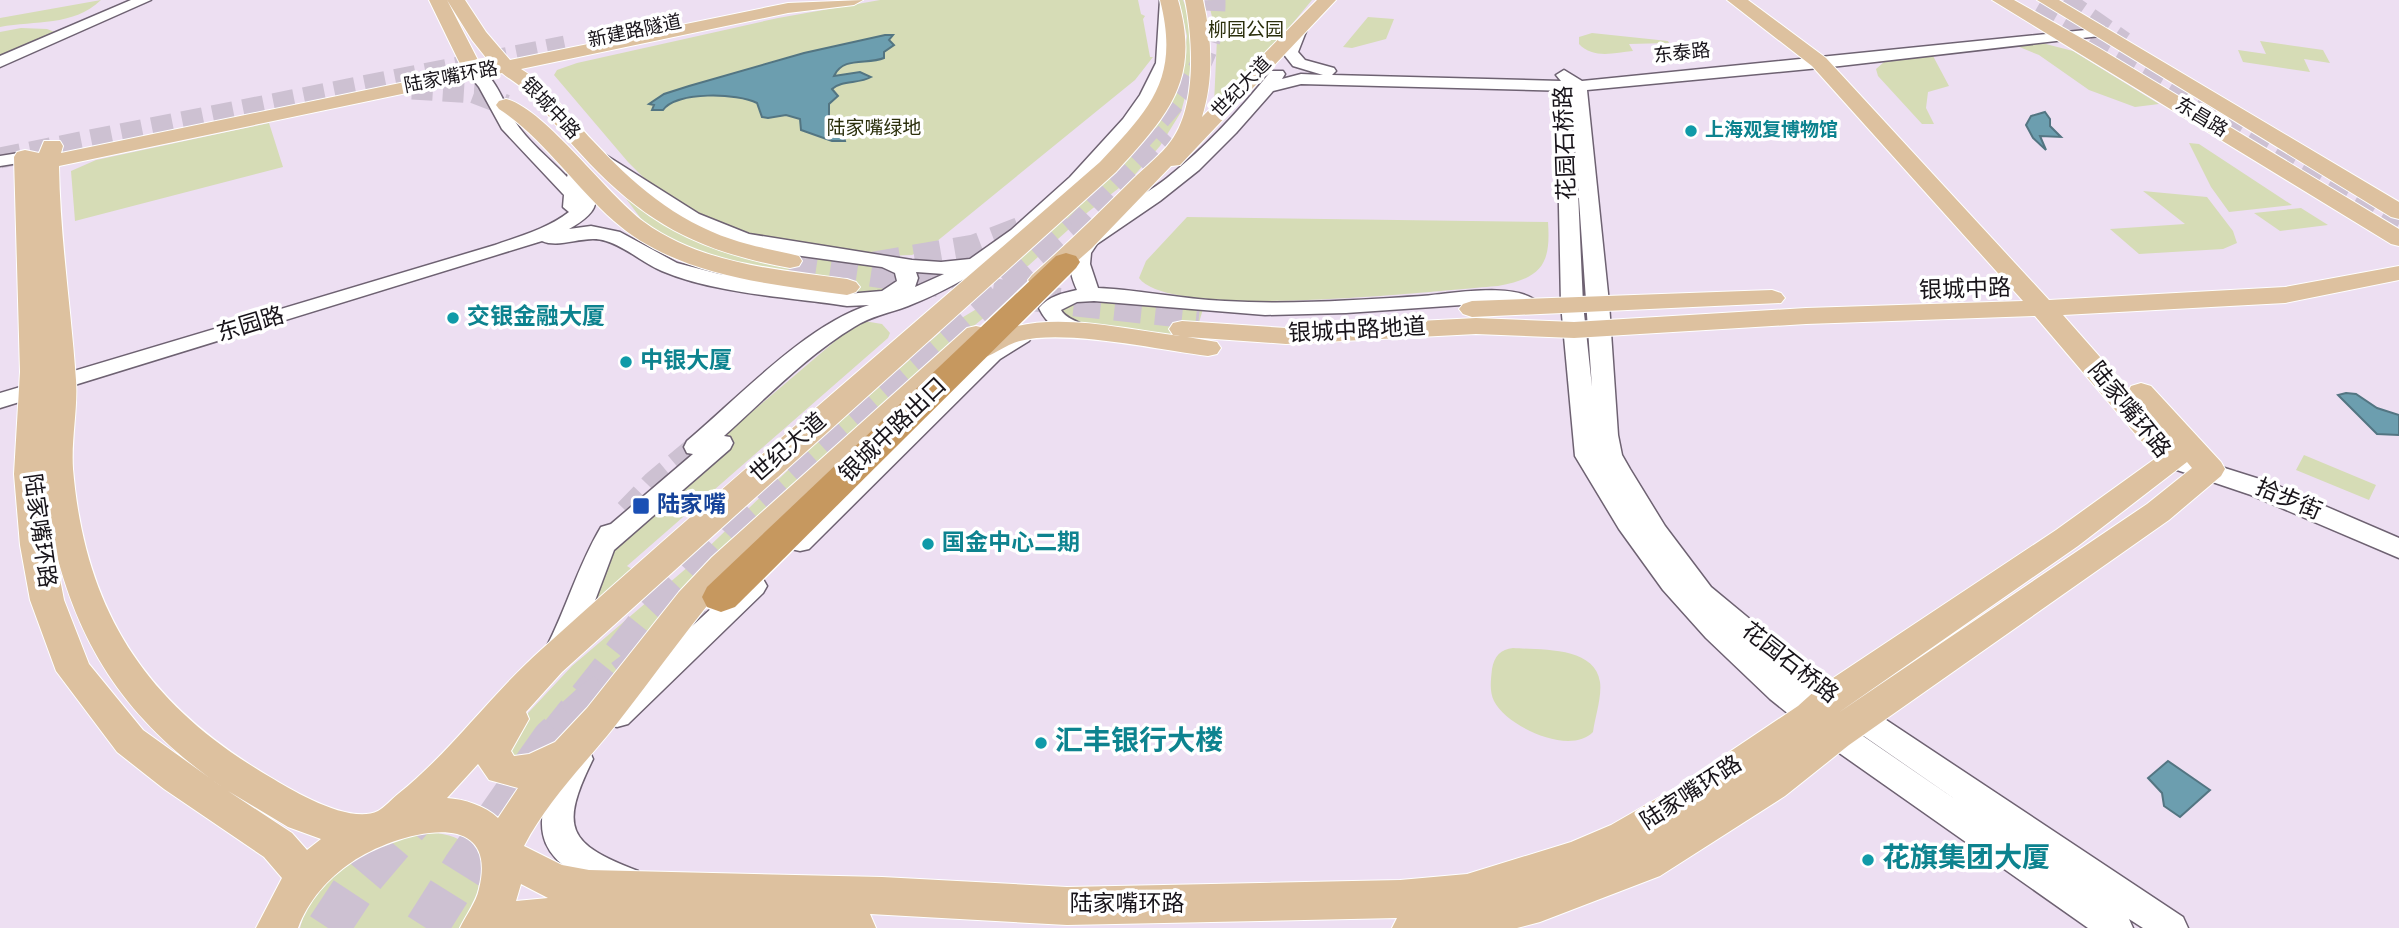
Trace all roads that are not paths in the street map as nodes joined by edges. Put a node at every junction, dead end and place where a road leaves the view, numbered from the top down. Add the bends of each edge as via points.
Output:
1 (144, 0) edge
2 (758, 0) edge
3 (766, 0) edge
4 (830, 0) edge
5 (854, 0) edge
6 (1168, 0) edge
7 (1194, 0) edge
8 (1327, 0) edge
9 (1736, 0) edge
10 (1751, 0) edge
11 (1767, 0) edge
12 (2001, 0) edge
13 (2016, 0) edge
14 (452, 2) edge
15 (788, 4) edge
16 (725, 7) junction
17 (1786, 14) dead end
18 (2045, 14) edge
19 (2091, 26) junction
20 (1805, 28) dead end
21 (1299, 29) junction
22 (565, 46) tunnel mouth
23 (1290, 51) junction
24 (1825, 58) junction
25 (500, 61) junction
26 (0, 62) edge
27 (471, 67) junction
28 (1568, 82) junction
29 (1267, 87) junction
30 (506, 104) tunnel mouth
31 (1177, 151) junction
32 (42, 155) junction
33 (0, 161) edge
34 (584, 161) junction
35 (598, 193) junction
36 (2399, 212) edge
37 (1110, 223) junction
38 (613, 236) junction
39 (2399, 239) edge
40 (502, 249) junction
41 (2399, 254) edge
42 (882, 260) junction
43 (790, 261) tunnel mouth
44 (1066, 262) joint
45 (986, 267) junction
46 (2399, 274) edge
47 (847, 286) tunnel mouth
48 (1090, 294) junction
49 (2046, 298) junction
50 (1586, 316) junction
51 (1530, 317) junction
52 (1191, 322) tunnel mouth
53 (1043, 330) junction
54 (1077, 330) junction
55 (974, 353) junction
56 (806, 354) junction
57 (31, 392) edge
58 (696, 447) tunnel mouth
59 (2174, 460) junction
60 (2210, 469) junction
61 (626, 511) tunnel mouth
62 (603, 545) junction
63 (2399, 549) edge
64 (720, 597) tunnel mouth
65 (544, 668) junction
66 (1835, 716) junction
67 (585, 738) junction
68 (381, 826) junction
69 (500, 853) junction
70 (306, 877) junction
71 (655, 904) junction
72 (1065, 917) edge
73 (483, 926) edge
74 (277, 928) edge
75 (598, 928) edge
76 (855, 928) edge
77 (1413, 928) edge
78 (2116, 928) edge
79 (2171, 928) edge

1 - 26 street
2 - 16 main road, 陆家嘴环路
3 - 16 main road, 陆家嘴环路
4 - 15 main road
5 - 15 main road, 陆家嘴环路
6 - 45 street via 1164,8 1167,54 1136,117
6 - 45 main road, 世纪大道 via 1179,35 1178,65 1166,94 1132,142 1072,202
7 - 31 main road via 1201,33 1199,83 1193,113
8 - 21 main road, 世纪大道
9 - 24 main road, 陆家嘴环路
10 - 24 main road
11 - 17 main road
12 - 18 main road, 东昌路
13 - 18 main road
14 - 25 main road, 银城中路
14 - 27 main road, 银城中路
15 - 22 main road, 新建路隧道
15 - 25 main road, 陆家嘴环路
16 - 25 main road, 陆家嘴环路
18 - 19 main road, 东昌路
18 - 19 street, 东泰路
18 - 24 street, 东泰路
18 - 39 main road, 东昌路
19 - 36 main road, 东昌路
20 - 24 main road, 陆家嘴环路
21 - 23 street
21 - 31 main road, 世纪大道
23 - 28 street, 东泰路 via 1299,63 1335,71
23 - 29 street
24 - 28 street, 东泰路
24 - 49 main road, 陆家嘴环路
25 - 27 main road, 陆家嘴环路
25 - 34 main road, 银城中路 via 530,83
27 - 32 main road, 陆家嘴环路
27 - 40 street via 508,125 574,201 563,219
28 - 29 street, 东泰路 via 1301,79
28 - 50 street, 花园石桥路
29 - 37 street via 1167,190
30 - 34 main road
31 - 37 main road, 世纪大道
31 - 67 main road, 世纪大道 via 1083,243 954,353 723,565
32 - 33 street
32 - 57 main road, 陆家嘴环路
34 - 35 main road, 银城中路
34 - 40 street via 576,179 588,198 582,211 555,229
34 - 42 street via 709,227 747,240
34 - 43 main road via 690,231
35 - 38 street
35 - 47 main road via 640,230 695,256 764,274
37 - 44 main road, 世纪大道
37 - 48 street via 1082,251 1080,270
38 - 40 street via 591,232 563,235
38 - 42 street via 680,270 847,300 887,297 907,284 904,270
40 - 57 street, 东园路
41 - 49 main road, 银城中路 via 2339,270 2258,282
42 - 45 street
44 - 55 highway, 银城中路出口
45 - 56 street via 854,318
45 - 65 main road, 世纪大道
46 - 49 main road, 银城中路 via 2285,295
48 - 51 street via 1264,309 1508,296
48 - 54 street via 1061,299 1050,308 1055,319
49 - 50 main road, 银城中路 via 1806,316
49 - 59 main road, 陆家嘴环路
49 - 60 main road, 陆家嘴环路
50 - 51 main road, 银城中路
50 - 66 street, 花园石桥路 via 1610,455 1656,531 1702,594 1782,662
51 - 52 main road, 银城中路地道 via 1476,326 1286,336
51 - 54 main road via 1520,336 1275,351 1172,346
53 - 54 main road
53 - 55 main road via 1002,338
53 - 67 street via 992,354
55 - 64 highway, 银城中路出口
56 - 58 street
56 - 62 street via 795,378
57 - 68 main road, 陆家嘴环路 via 58,465 65,519 86,600 116,662 154,712 189,745 312,822 341,830
57 - 70 main road, 陆家嘴环路 via 29,474 36,545 47,600 74,671 131,741 177,778 278,845
59 - 60 street, 拾步街
59 - 66 main road, 陆家嘴环路
60 - 63 street, 拾步街
60 - 66 main road, 陆家嘴环路 via 2158,512
61 - 62 street
62 - 65 street via 570,629
65 - 67 main road via 534,695 496,739 493,759 505,771 525,773
65 - 68 main road, 世纪大道 via 430,791
66 - 72 main road, 陆家嘴环路 via 1625,837 1578,858 1467,892 1400,900
66 - 77 main road, 陆家嘴环路 via 1772,785 1646,863 1540,903 1474,920
66 - 78 street, 花园石桥路
66 - 79 street, 花园石桥路
67 - 69 main road, 世纪大道 via 518,819
67 - 71 street via 559,797 555,819 561,840 573,856
68 - 69 main road via 422,815 449,814 473,821 490,834
68 - 70 main road via 336,850
69 - 71 main road, 陆家嘴环路 via 557,883
69 - 73 main road via 500,887
70 - 74 main road
71 - 72 main road, 陆家嘴环路 via 882,896
71 - 73 main road, 陆家嘴环路
71 - 75 street
71 - 76 main road, 陆家嘴环路

